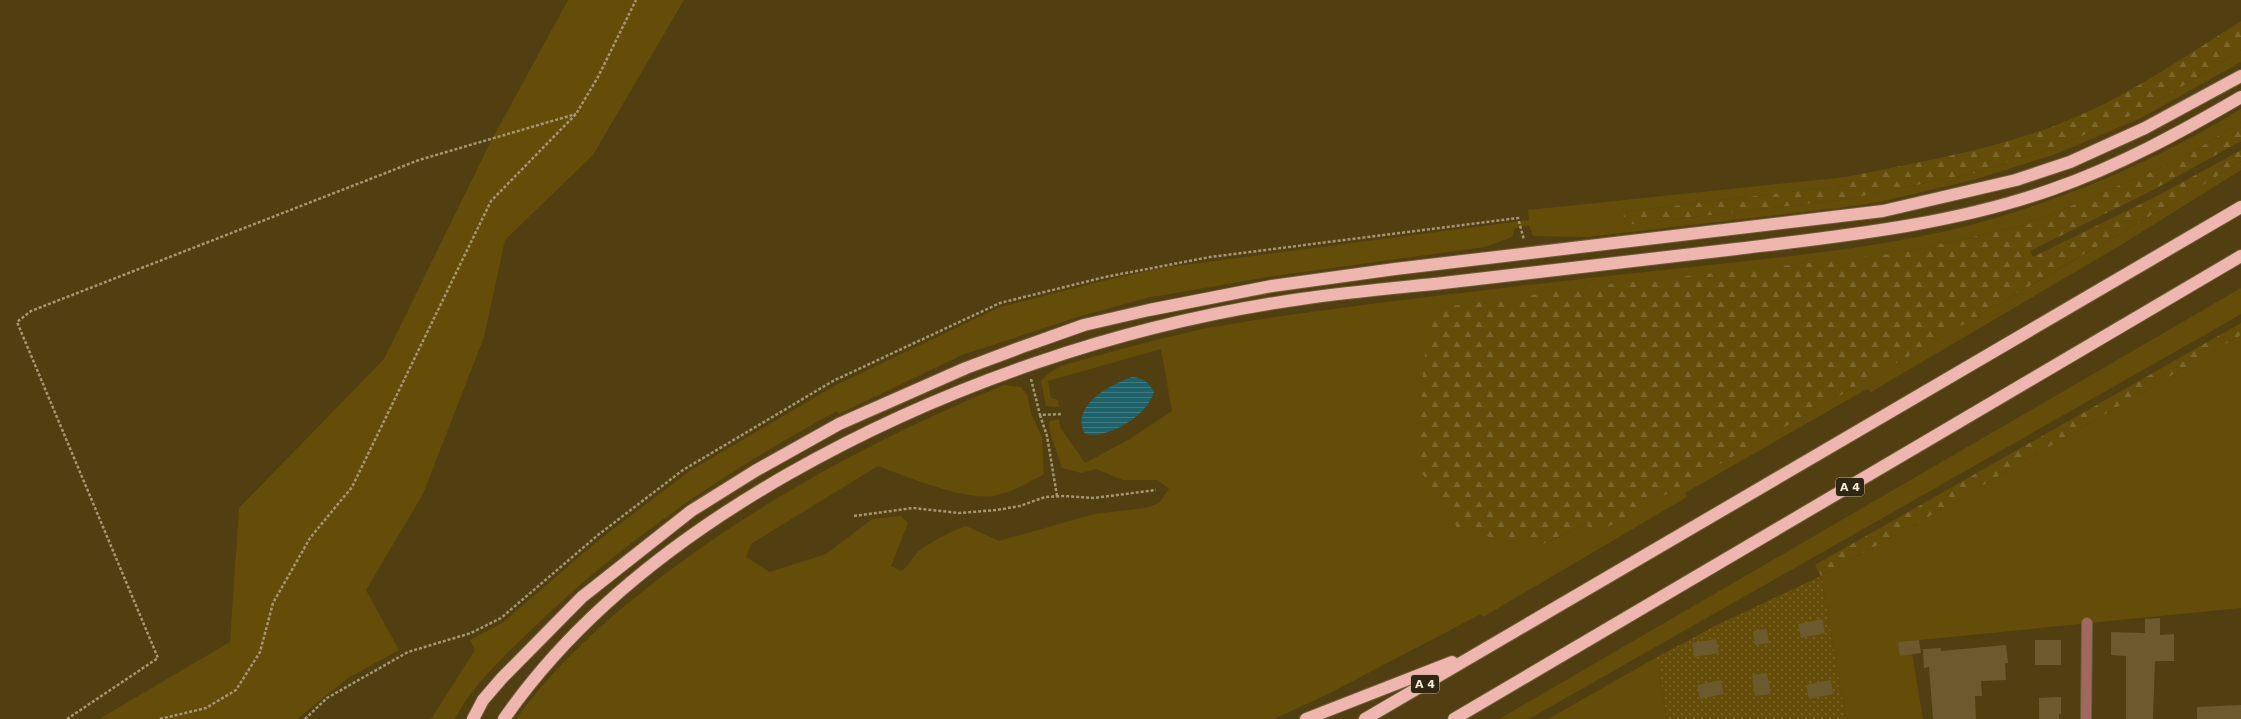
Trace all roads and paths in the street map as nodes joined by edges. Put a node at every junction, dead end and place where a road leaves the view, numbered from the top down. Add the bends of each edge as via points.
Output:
1 (636, 0) edge
2 (2241, 76) edge
3 (2241, 97) edge
4 (576, 114) junction
5 (2241, 207) edge
6 (1518, 218) dead end
7 (1523, 234) dead end
8 (2241, 256) edge
9 (1028, 366) junction
10 (1061, 414) dead end
11 (1040, 415) junction
12 (1156, 490) dead end
13 (1057, 496) junction
14 (854, 516) dead end
15 (2087, 623) dead end
16 (1485, 649) junction
17 (67, 719) edge
18 (160, 719) edge
19 (473, 719) edge
20 (504, 719) edge
21 (1306, 719) edge
22 (1365, 719) edge
23 (1454, 719) edge
24 (2086, 719) edge

1 - 4 path via 598,77
2 - 19 highway via 2145,128 2070,162 2016,180 1883,211 1395,268 1272,286 1084,325 1022,347 966,368 839,424 691,510 582,597 502,678 483,700
3 - 9 highway via 2158,143 2089,175 2051,190 1947,219 1779,244 1299,299 1160,326
4 - 17 path via 418,160 31,311 17,322 158,658
4 - 18 path via 491,201 352,487 310,538 273,603 260,652 236,690 206,708
5 - 16 highway, A 4
6 - 7 path
8 - 23 highway, A 4
9 - 11 path
9 - 20 highway via 916,411 812,460 701,528 604,604 539,671
10 - 11 path
11 - 13 path via 1047,436
12 - 13 path via 1094,498
13 - 14 path via 997,510 959,513 913,508
15 - 24 street
16 - 21 highway
16 - 22 highway, A 4

